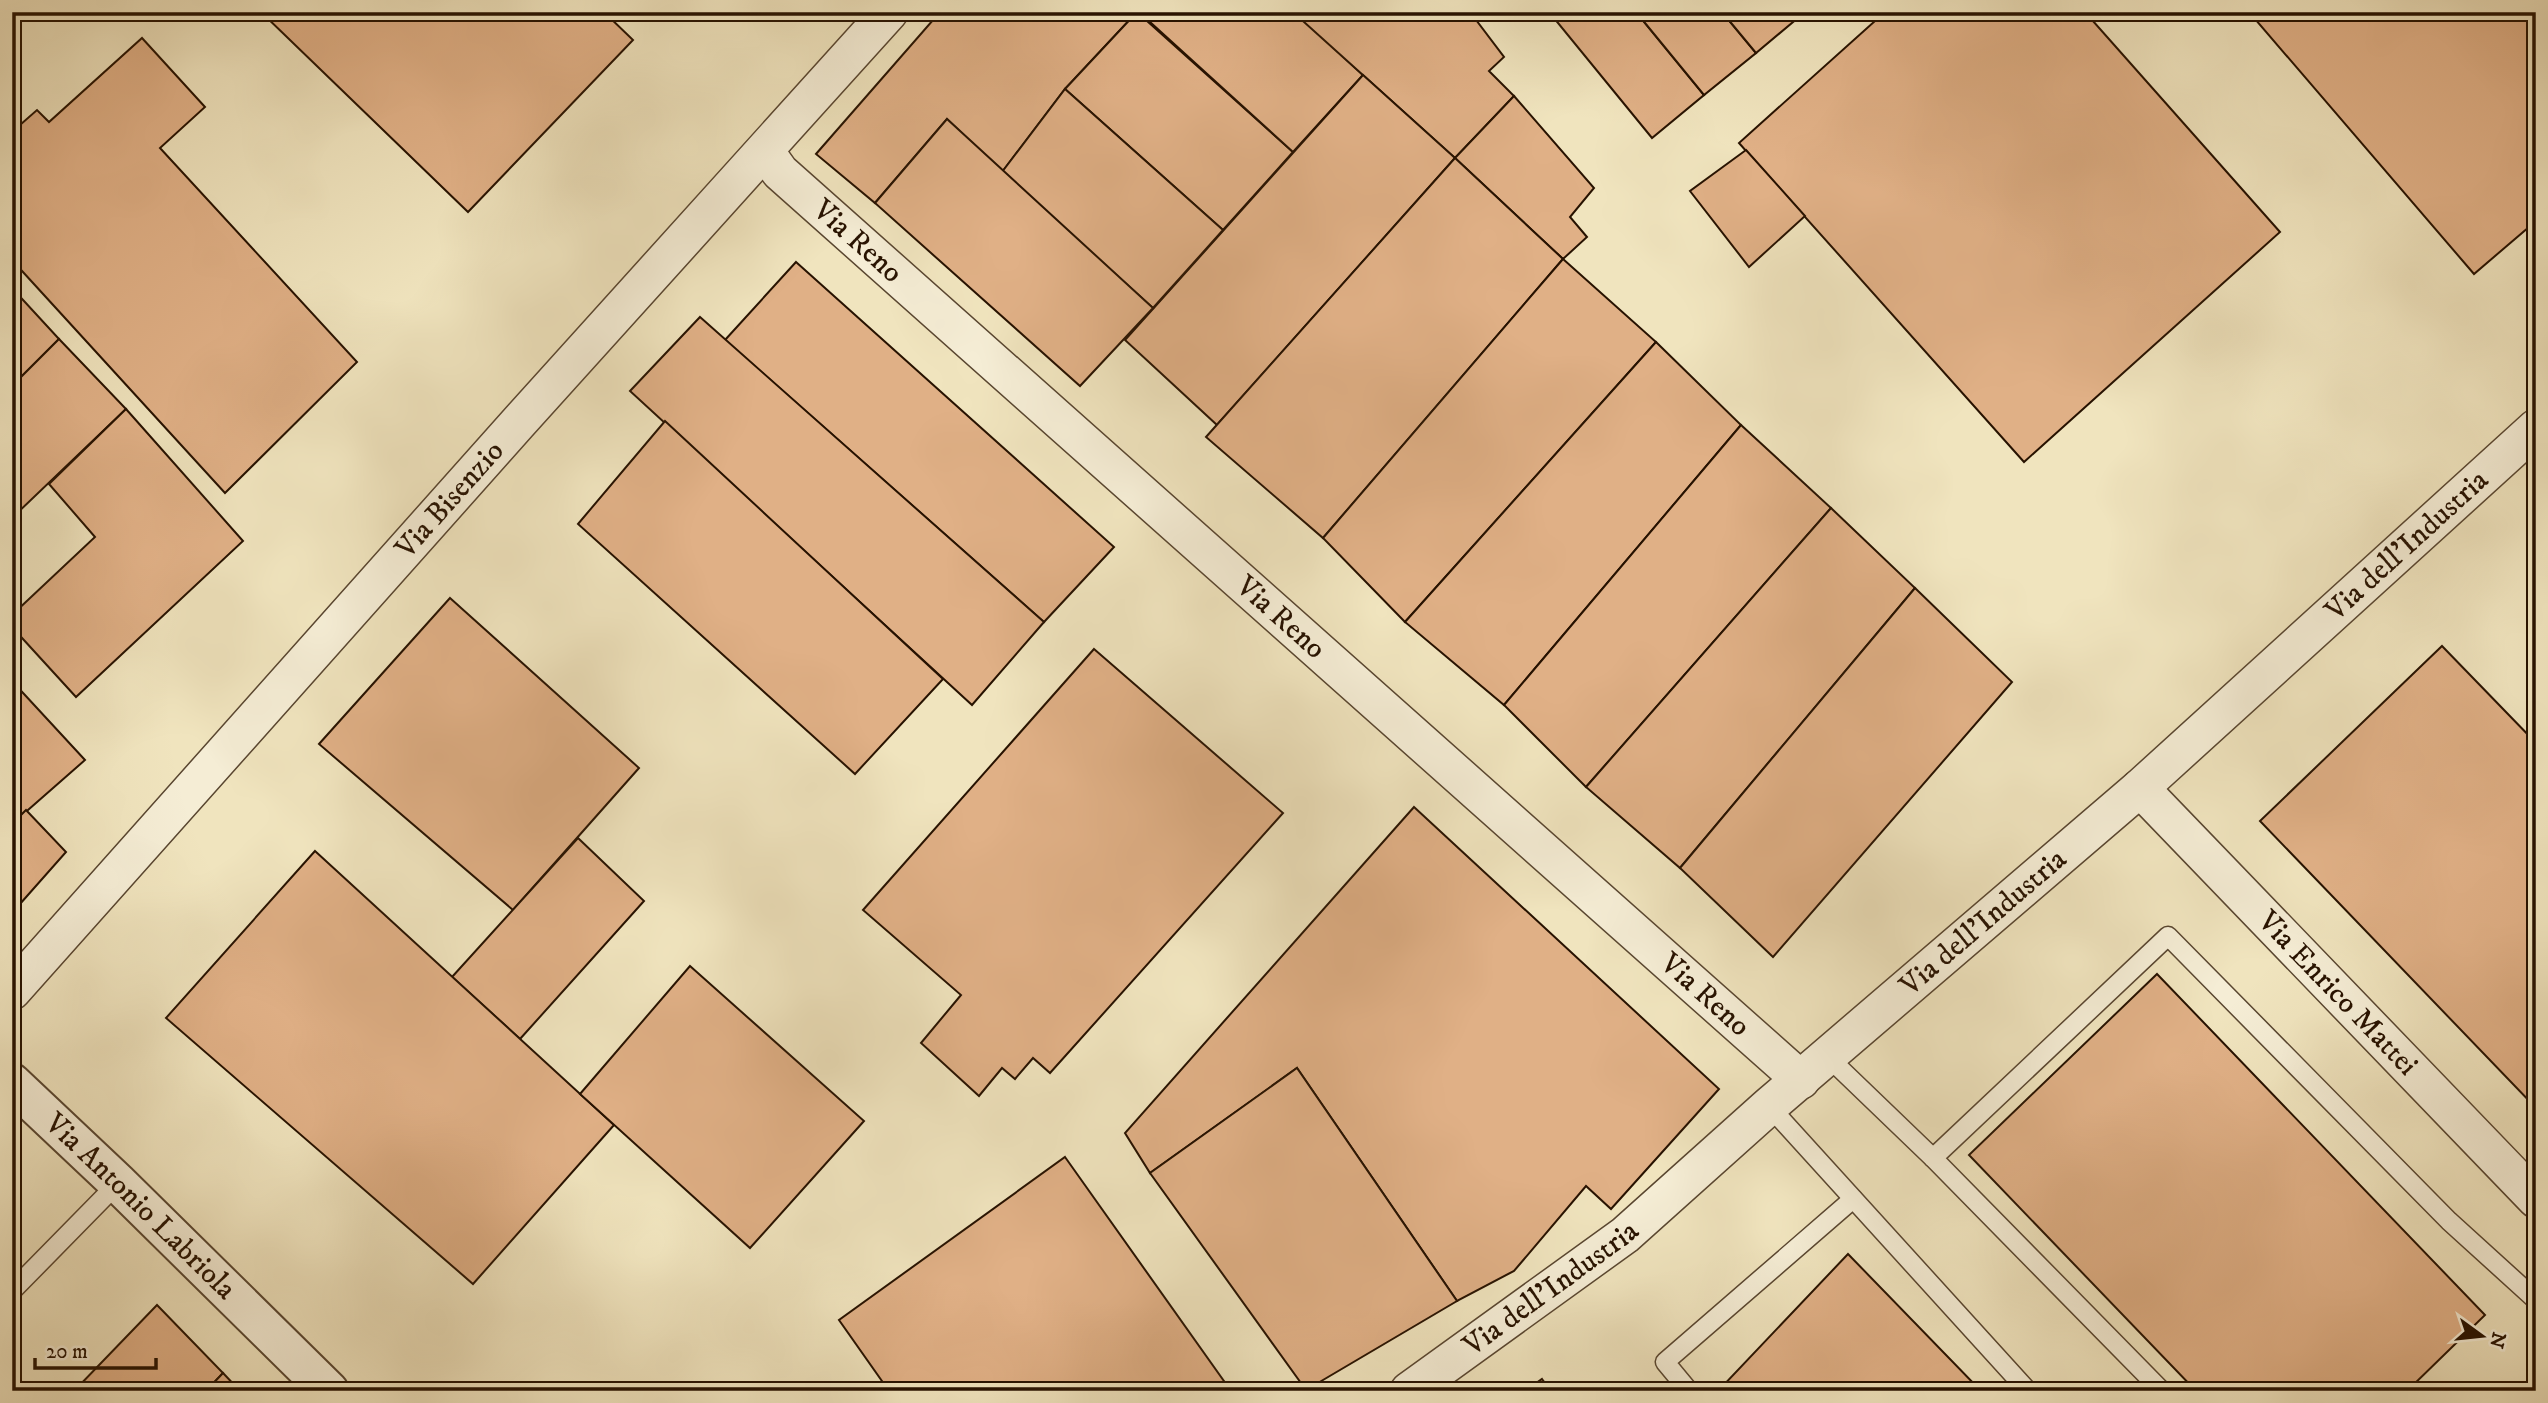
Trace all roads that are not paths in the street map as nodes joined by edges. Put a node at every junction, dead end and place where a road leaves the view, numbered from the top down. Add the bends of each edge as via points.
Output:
1 (889, 12) edge
2 (765, 152) junction
3 (2536, 428) edge
4 (2140, 788) junction
5 (12, 991) edge
6 (1815, 1068) junction
7 (12, 1083) edge
8 (1769, 1106) junction
9 (1933, 1158) junction
10 (118, 1183) junction
11 (1853, 1199) junction
12 (2536, 1199) edge
13 (12, 1291) edge
14 (2536, 1300) edge
15 (329, 1391) edge
16 (1409, 1391) edge
17 (1689, 1391) edge
18 (2028, 1391) edge
19 (2162, 1391) edge

1 - 2 street, Via Bisenzio
2 - 5 street, Via Bisenzio
2 - 6 street, Via Reno via 780,172
3 - 4 street, Via dell'Industria
4 - 6 street, Via dell'Industria
4 - 12 street, Via Enrico Mattei
6 - 8 street, Via dell'Industria
6 - 9 lane
7 - 10 street, Via Antonio Labriola
8 - 11 lane
8 - 16 street, Via dell'Industria via 1625,1235
9 - 14 lane via 2168,936 2449,1221
9 - 19 lane
10 - 13 lane
10 - 15 street, Via Antonio Labriola
11 - 17 lane via 1665,1362
11 - 18 lane

